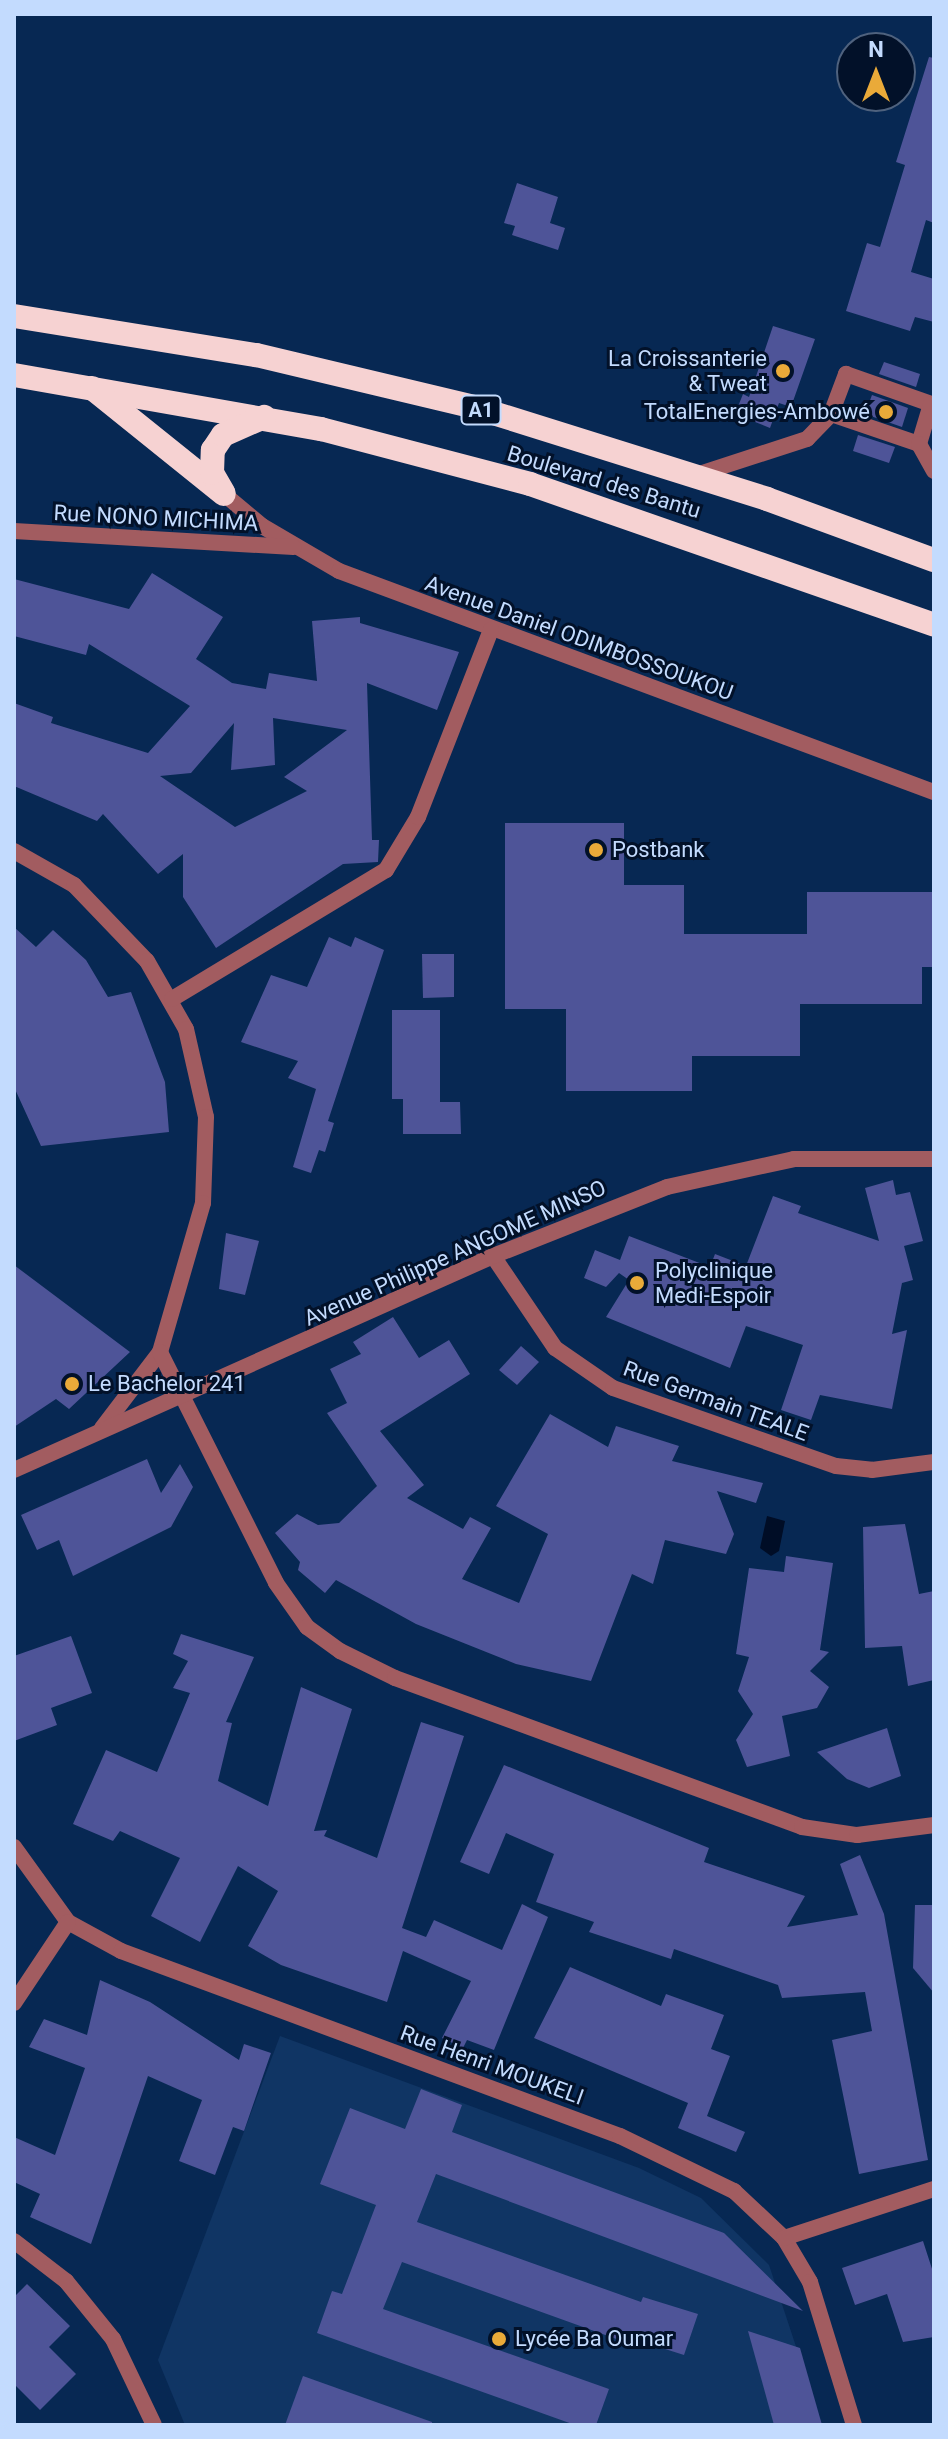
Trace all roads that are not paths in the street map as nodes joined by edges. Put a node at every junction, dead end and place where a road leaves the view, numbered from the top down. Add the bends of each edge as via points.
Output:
1 (14, 316) edge
2 (14, 375) edge
3 (87, 384) junction
4 (831, 414) junction
5 (264, 417) junction
6 (919, 444) junction
7 (934, 471) edge
8 (694, 475) junction
9 (224, 494) junction
10 (14, 531) edge
11 (295, 548) junction
12 (934, 560) edge
13 (934, 625) edge
14 (491, 630) junction
15 (934, 792) edge
16 (14, 851) edge
17 (172, 999) junction
18 (934, 1159) edge
19 (493, 1256) junction
20 (160, 1352) junction
21 (185, 1398) junction
22 (98, 1432) junction
23 (934, 1462) edge
24 (14, 1470) edge
25 (934, 1825) edge
26 (14, 1847) edge
27 (68, 1922) junction
28 (14, 2003) edge
29 (934, 2189) edge
30 (784, 2238) junction
31 (14, 2241) edge
32 (154, 2425) edge
33 (854, 2425) edge

1 - 8 highway, Boulevard des Bantu / A1 via 189,342 362,379
2 - 3 highway, Boulevard des Bantu
3 - 5 highway, Boulevard des Bantu
3 - 9 highway
4 - 6 street
4 - 6 street via 846,374 931,404
4 - 8 street via 791,447
5 - 9 highway via 223,435 213,450 212,473
5 - 13 highway, Boulevard des Bantu via 530,484
6 - 7 street
8 - 12 highway, Boulevard des Bantu / A1
9 - 11 street, Avenue Daniel ODIMBOSSOUKOU
10 - 11 street, Rue NONO MICHIMA
11 - 14 street, Avenue Daniel ODIMBOSSOUKOU
14 - 15 street, Avenue Daniel ODIMBOSSOUKOU
14 - 17 street via 418,817 386,870
16 - 17 street via 95,903 123,929
17 - 20 street via 201,1087 206,1166 197,1232
18 - 19 street, Avenue Philippe ANGOME MINSO via 838,1156 745,1167 641,1196
19 - 21 street, Avenue Philippe ANGOME MINSO
19 - 23 street, Rue Germain TEALE via 555,1348 613,1388 836,1466 872,1470
20 - 21 street
20 - 22 street
21 - 22 street, Avenue Philippe ANGOME MINSO
21 - 25 street via 289,1604 340,1651 395,1678 802,1827 857,1835
22 - 24 street, Avenue Philippe ANGOME MINSO
26 - 27 street, Rue Henri MOUKELI
27 - 28 street
27 - 30 street, Rue Henri MOUKELI via 148,1961 669,2156 734,2191
29 - 30 street
30 - 33 street, Rue Henri MOUKELI via 810,2282
31 - 32 street via 66,2281 113,2339

